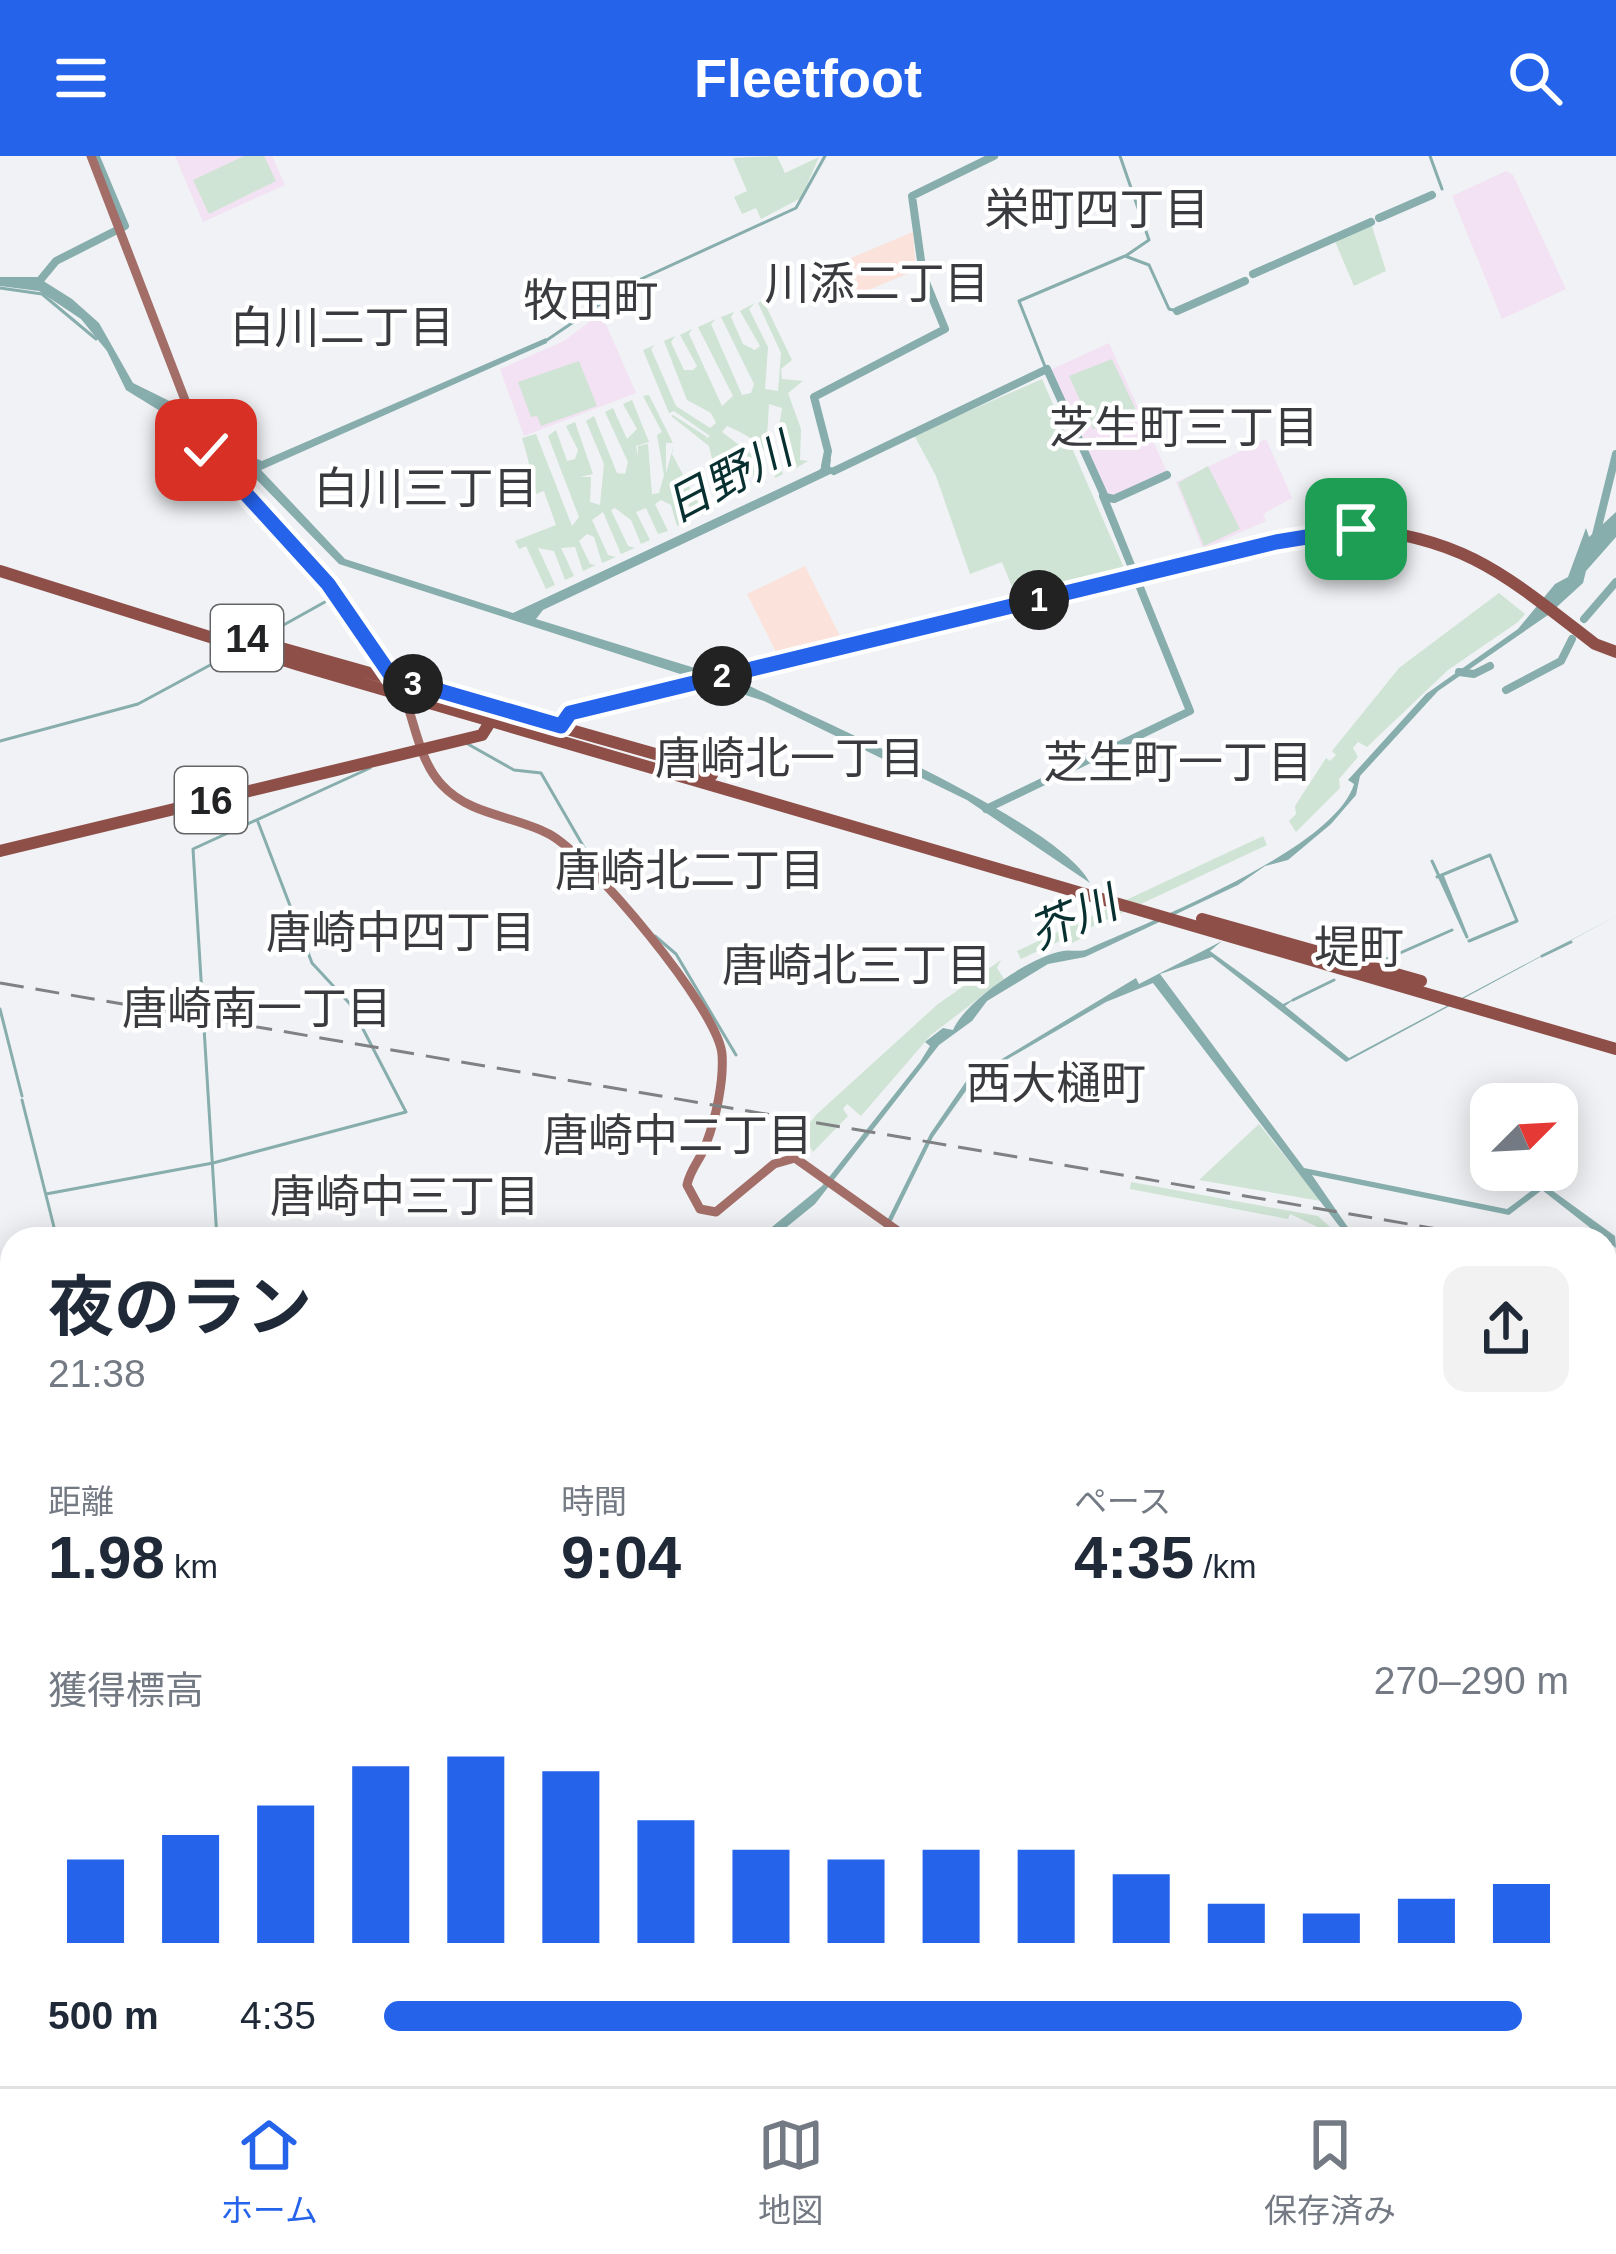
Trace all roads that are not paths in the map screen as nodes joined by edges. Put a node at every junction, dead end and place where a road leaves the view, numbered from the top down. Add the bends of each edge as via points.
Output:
1 (91, 156) edge
2 (0, 568) edge
3 (1616, 652) edge
4 (392, 677) junction
5 (404, 694) junction
6 (494, 715) junction
7 (558, 733) junction
8 (422, 749) junction
9 (0, 851) edge
10 (1200, 923) junction
11 (1421, 981) dead end
12 (1616, 1046) edge
13 (894, 1227) edge

1 - 4 main road via 206,450 328,584
2 - 4 main road, 14
2 - 5 main road, 14
3 - 7 main road via 1445,542 1350,528 570,713
4 - 5 main road
4 - 6 main road, 14
5 - 6 main road, 14
5 - 8 main road
6 - 7 main road, 14
6 - 8 main road, 16 via 482,735
7 - 10 main road, 14
8 - 9 main road, 16
8 - 13 main road via 457,799 568,848 696,997 722,1058 712,1126 688,1179 700,1209 716,1212 779,1160 802,1160
10 - 11 main road via 1402,984
10 - 12 main road, 14

